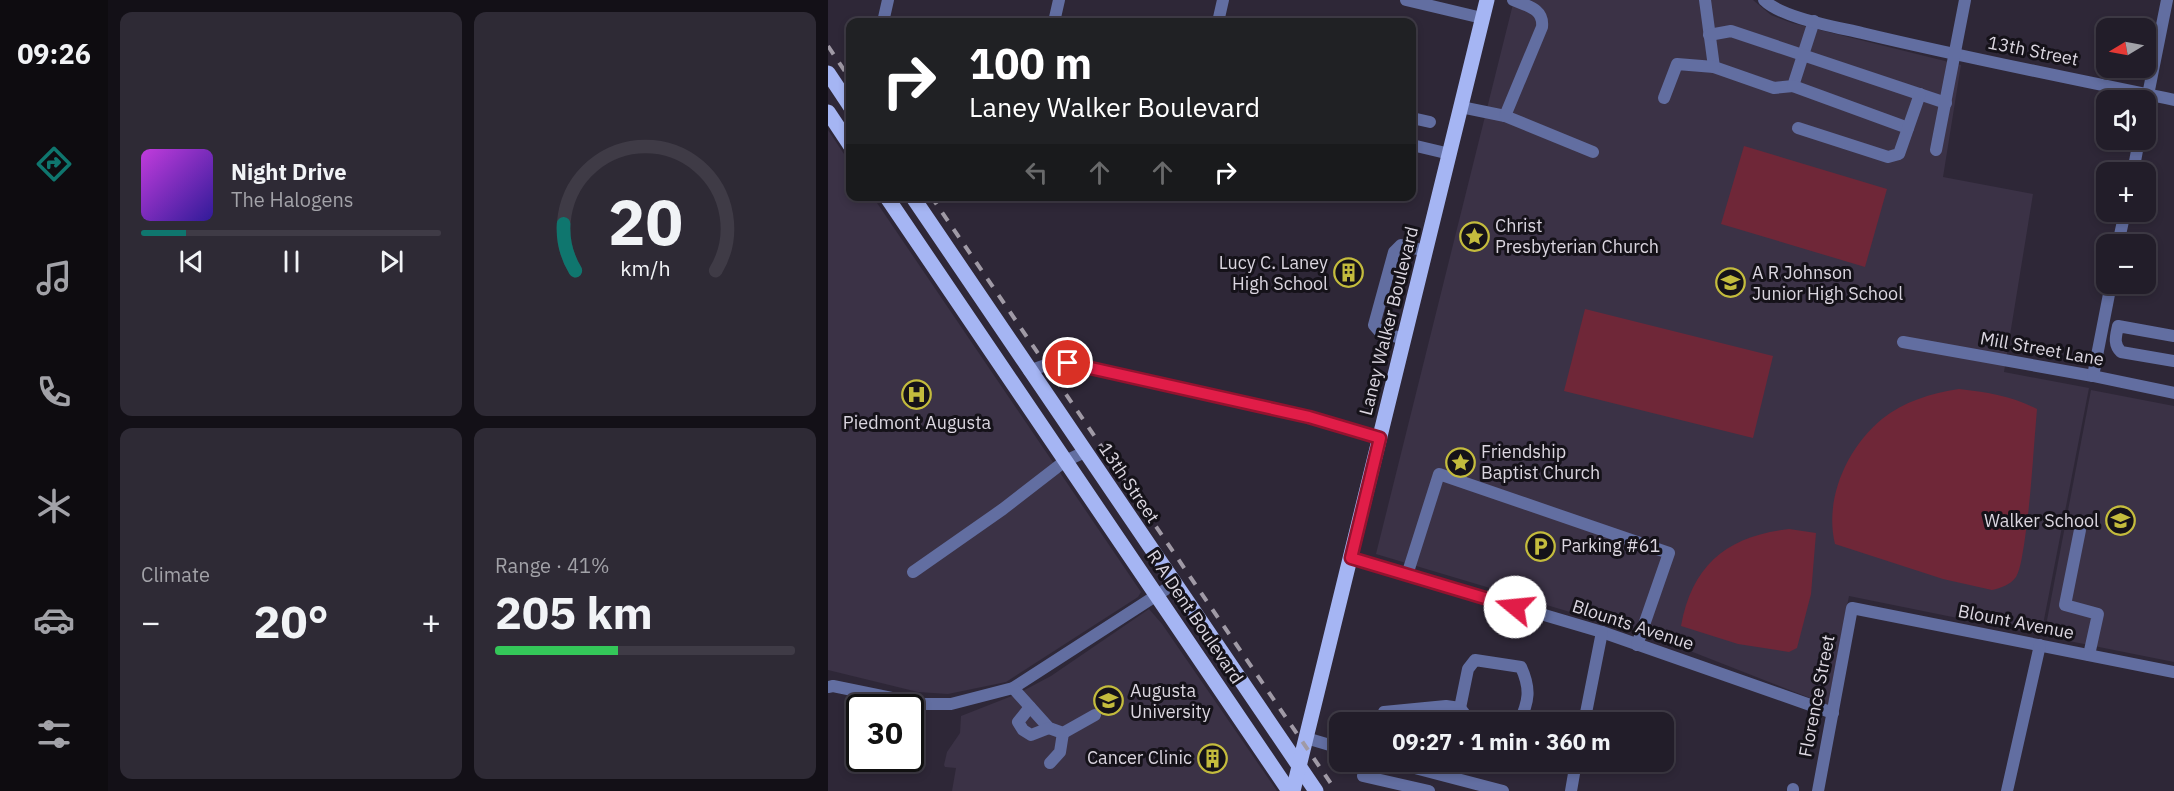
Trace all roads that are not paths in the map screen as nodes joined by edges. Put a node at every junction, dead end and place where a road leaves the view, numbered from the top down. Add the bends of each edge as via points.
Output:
1 (888, 0) edge
2 (1059, 0) edge
3 (1223, 0) edge
4 (1406, 0) edge
5 (1487, 0) edge
6 (1513, 0) edge
7 (1704, 0) edge
8 (1764, 0) edge
9 (1965, 0) edge
10 (2167, 0) edge
11 (884, 18) edge
12 (1055, 18) edge
13 (1219, 18) edge
14 (1482, 18) junction
15 (1814, 21) junction
16 (1709, 35) junction
17 (1803, 55) junction
18 (1954, 55) junction
19 (1714, 67) junction
20 (828, 73) edge
21 (1793, 86) junction
22 (2128, 90) edge
23 (2149, 90) edge
24 (1920, 94) junction
25 (2156, 96) edge
26 (1664, 98) dead end
27 (846, 100) edge
28 (2174, 100) edge
29 (1946, 103) junction
30 (1461, 107) junction
31 (828, 112) edge
32 (1505, 116) junction
33 (1416, 119) edge
34 (1430, 122) dead end
35 (1798, 128) dead end
36 (1908, 128) junction
37 (846, 139) edge
38 (1416, 146) edge
39 (1936, 150) dead end
40 (1593, 152) dead end
41 (1450, 154) junction
42 (889, 201) edge
43 (915, 201) edge
44 (1426, 250) junction
45 (2108, 294) edge
46 (2103, 323) junction
47 (2118, 326) junction
48 (2174, 336) edge
49 (1404, 339) junction
50 (1903, 342) dead end
51 (2174, 361) edge
52 (1029, 371) junction
53 (2093, 376) junction
54 (2174, 393) edge
55 (1380, 438) junction
56 (1084, 452) junction
57 (1065, 461) junction
58 (2080, 530) dead end
59 (1351, 558) junction
60 (913, 572) dead end
61 (1407, 574) junction
62 (1174, 584) junction
63 (1157, 595) junction
64 (1852, 608) joint
65 (1602, 632) junction
66 (1637, 645) junction
67 (2040, 645) junction
68 (2088, 655) junction
69 (2174, 672) edge
70 (828, 687) edge
71 (1013, 688) junction
72 (1030, 707) junction
73 (1460, 708) junction
74 (1384, 712) edge
75 (1463, 712) edge
76 (1524, 712) edge
77 (1586, 712) edge
78 (1833, 713) junction
79 (1095, 715) dead end
80 (1049, 728) junction
81 (1063, 733) junction
82 (1306, 738) junction
83 (1329, 745) edge
84 (1050, 762) dead end
85 (1299, 768) junction
86 (1364, 772) edge
87 (1429, 772) edge
88 (1574, 772) edge
89 (1436, 774) junction
90 (1464, 786) edge
91 (1291, 791) edge
92 (1316, 791) edge
93 (1430, 791) edge
94 (1503, 791) edge
95 (1570, 791) edge
96 (1818, 791) edge
97 (2007, 791) edge

1 - 11 street
2 - 12 street
3 - 13 street
4 - 14 street
5 - 14 main road, Laney Walker Boulevard
6 - 32 street via 1539,11 1543,19
7 - 16 street
8 - 15 street, 13th Street via 1784,12
9 - 18 street
10 - 23 street
14 - 30 main road, Laney Walker Boulevard
15 - 17 street
15 - 18 street, 13th Street
16 - 17 street via 1731,31
16 - 19 street
17 - 21 street
17 - 24 street
18 - 22 street, 13th Street
18 - 29 street
19 - 21 street via 1774,88
19 - 26 street via 1677,64
20 - 27 main road
21 - 36 street
24 - 29 street
24 - 36 street
25 - 28 street, 13th Street
29 - 39 street
30 - 32 street
30 - 41 main road, Laney Walker Boulevard
31 - 37 main road
32 - 40 street
33 - 34 street
35 - 36 street via 1888,157 1899,154
38 - 41 street
41 - 44 main road, Laney Walker Boulevard
42 - 57 main road, R A Dent Boulevard
43 - 52 main road, 13th Street
44 - 49 main road, Laney Walker Boulevard
44 - 49 street via 1401,245 1394,252 1374,325 1380,332
45 - 46 street
46 - 47 street
46 - 53 street
47 - 48 street
47 - 51 street via 2115,341 2121,352
49 - 55 main road, Laney Walker Boulevard
50 - 53 street, Mill Street Lane
52 - 55 street via 1057,361 1309,417
52 - 56 main road, 13th Street
53 - 54 street, Mill Street Lane
55 - 59 main road, Laney Walker Boulevard
56 - 57 street
56 - 62 main road, 13th Street
57 - 60 street
57 - 63 main road, R A Dent Boulevard
58 - 68 street via 2065,605 2098,614
59 - 61 street, Blounts Avenue
59 - 82 main road, Laney Walker Boulevard
61 - 65 street, Blounts Avenue
61 - 66 street via 1439,474 1670,552
62 - 63 street
62 - 85 main road, 13th Street
63 - 71 street
63 - 91 main road, R A Dent Boulevard
64 - 67 street, Blount Avenue
64 - 78 street, Florence Street
65 - 66 street, Blounts Avenue
65 - 77 street
66 - 78 street, Blounts Avenue
67 - 68 street, Blount Avenue
67 - 97 street
68 - 69 street, Blount Avenue
70 - 71 street via 921,704 951,704
71 - 72 street
72 - 80 street
72 - 80 street via 1018,722 1023,730 1031,735
73 - 74 street
73 - 75 street
73 - 76 street via 1468,669 1475,660 1521,667 1528,684
78 - 96 street, Florence Street
79 - 81 street
80 - 81 street
81 - 84 street via 1060,752
82 - 83 street
82 - 85 main road, Laney Walker Boulevard
85 - 91 main road, Laney Walker Boulevard
85 - 92 main road, 13th Street
86 - 93 street via 1363,776
87 - 89 street
88 - 95 street
89 - 90 street
89 - 93 street
90 - 94 street

